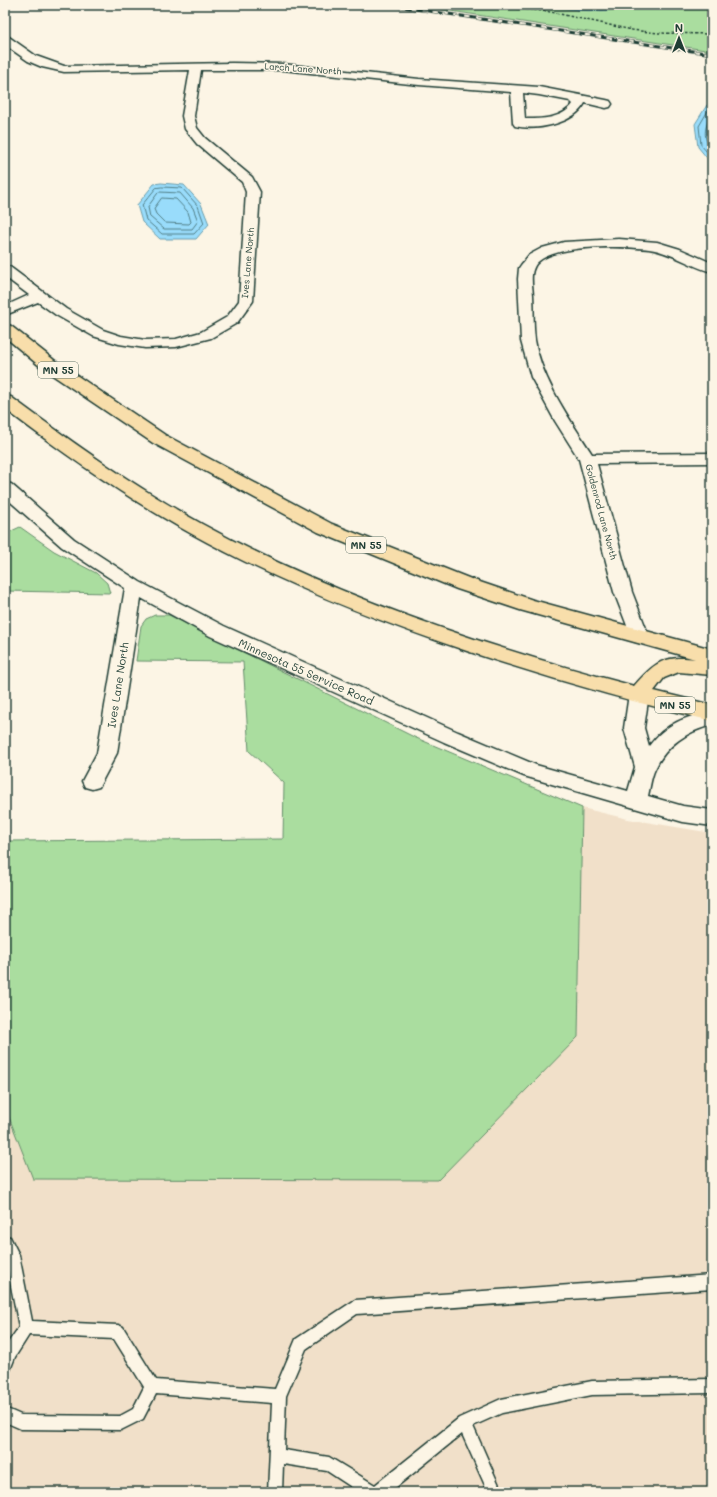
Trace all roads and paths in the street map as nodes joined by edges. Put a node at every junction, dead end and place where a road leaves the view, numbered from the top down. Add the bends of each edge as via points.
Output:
1 (476, 5) edge
2 (712, 34) edge
3 (5, 39) edge
4 (196, 68) junction
5 (517, 89) junction
6 (570, 96) junction
7 (606, 104) dead end
8 (712, 268) edge
9 (5, 270) edge
10 (39, 296) junction
11 (5, 311) edge
12 (5, 329) edge
13 (5, 401) edge
14 (712, 458) edge
15 (587, 459) junction
16 (5, 488) edge
17 (134, 586) junction
18 (640, 636) junction
19 (712, 656) edge
20 (712, 668) edge
21 (639, 694) junction
22 (712, 713) edge
23 (712, 718) edge
24 (645, 767) junction
25 (92, 780) dead end
26 (636, 801) junction
27 (712, 818) edge
28 (5, 1242) edge
29 (712, 1282) edge
30 (26, 1328) junction
31 (5, 1365) edge
32 (712, 1386) edge
33 (152, 1387) junction
34 (280, 1396) junction
35 (5, 1415) edge
36 (464, 1423) junction
37 (277, 1456) junction
38 (275, 1492) edge
39 (372, 1492) edge
40 (378, 1492) edge
41 (495, 1492) edge

1 - 2 path via 546,12 632,30
3 - 4 street, Larch Lane North via 33,60 64,69
4 - 5 street, Larch Lane North via 283,67 419,82
4 - 10 street, Ives Lane North via 188,116 191,129 201,141 247,180 253,192 246,301 232,320 206,335 176,343 145,344 119,340 98,333
5 - 6 street, Larch Lane North
5 - 6 street via 519,123 534,123 566,116 576,110 579,104 578,100
6 - 7 street, Larch Lane North
8 - 15 street, Goldenrod Lane North via 652,245 619,244 564,246 534,258 526,268 528,341 539,377
9 - 10 street, Ives Lane North
10 - 11 street
12 - 18 highway, MN 55 via 48,364 159,439 325,528 464,584 527,605
13 - 21 highway, MN 55 via 136,492 197,529 268,565 343,598 428,630 538,666
14 - 15 street
15 - 18 street, Goldenrod Lane North via 623,592
16 - 17 street, Minnesota 55 Service Road via 68,543
17 - 25 street, Ives Lane North via 107,753
17 - 26 street, Minnesota 55 Service Road via 217,631 451,737 531,771
18 - 19 highway, MN 55
20 - 21 highway via 677,664 657,673
21 - 22 highway, MN 55 via 653,700
21 - 24 street via 634,728
23 - 24 street via 691,723 665,739
24 - 26 street
26 - 27 street, Minnesota 55 Service Road via 683,814
28 - 30 lane via 12,1255
29 - 34 lane via 355,1307 301,1344
30 - 31 lane via 9,1353
30 - 33 lane via 118,1332
32 - 36 lane via 592,1388 502,1406
33 - 34 lane
33 - 35 lane via 138,1414 121,1423 21,1422
34 - 37 lane
36 - 40 lane
36 - 41 lane
37 - 38 lane
37 - 39 lane via 329,1464

